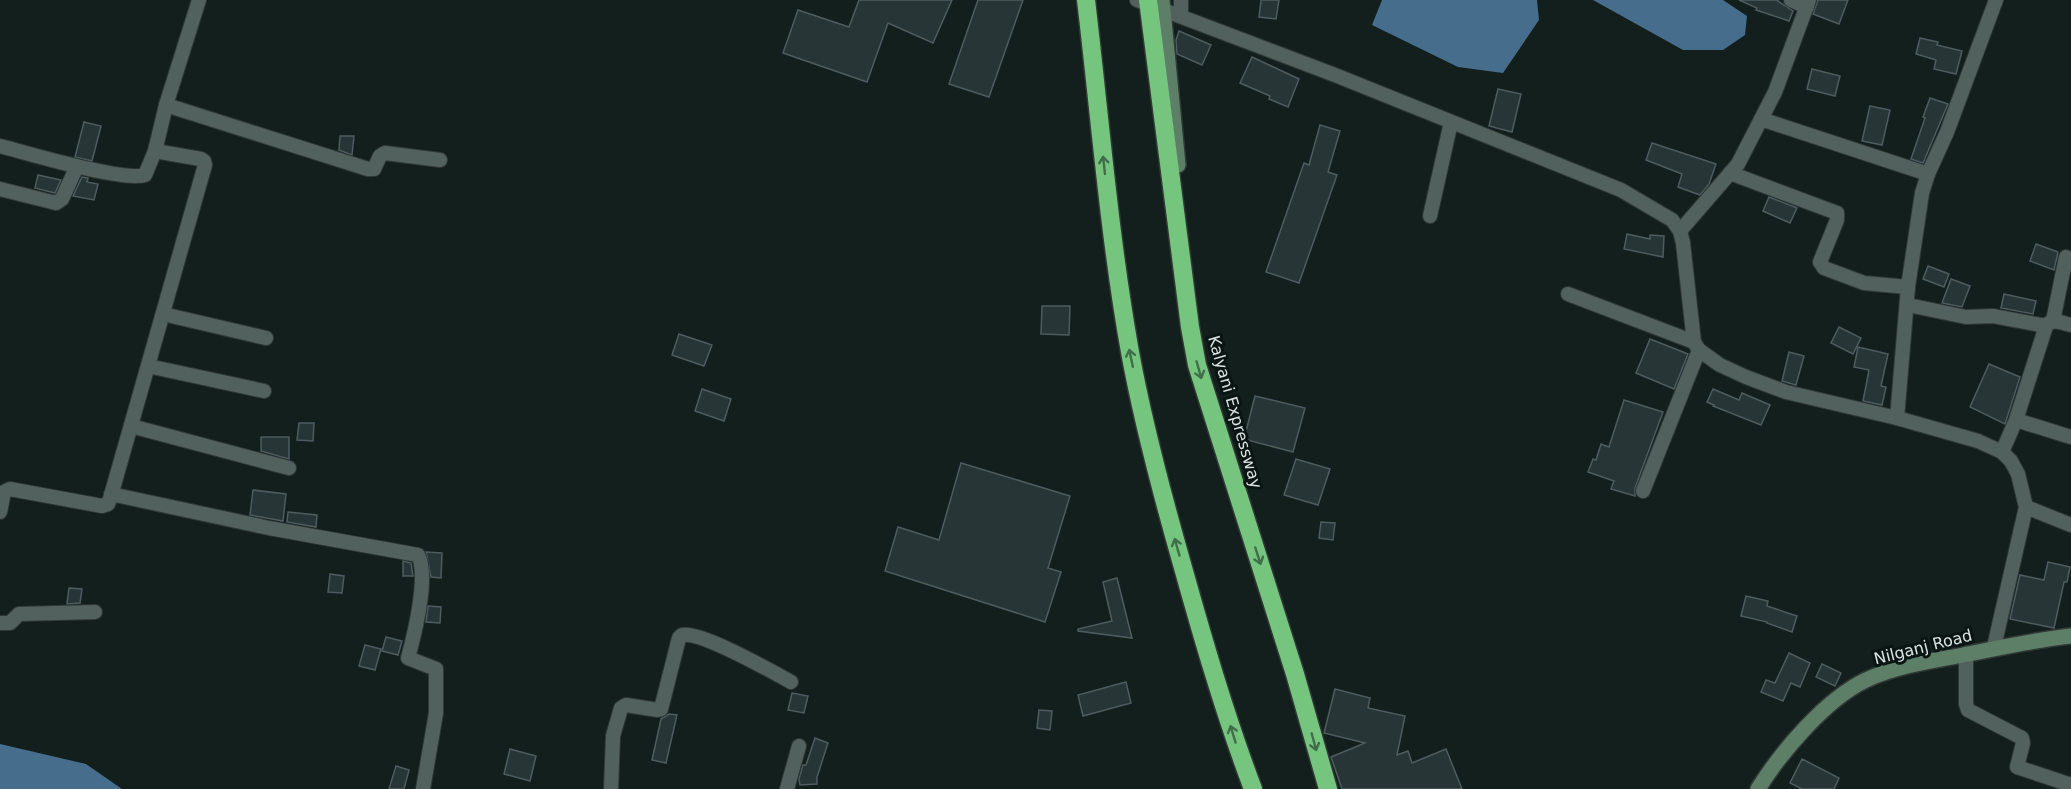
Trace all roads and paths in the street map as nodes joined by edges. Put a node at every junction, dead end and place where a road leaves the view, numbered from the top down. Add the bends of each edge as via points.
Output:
1 (199, 0) edge
2 (1086, 0) edge
3 (1181, 0) edge
4 (1791, 0) edge
5 (1996, 0) edge
6 (1152, 3) edge
7 (1808, 3) edge
8 (1181, 16) junction
9 (166, 105) junction
10 (1761, 119) junction
11 (1451, 123) junction
12 (0, 146) edge
13 (155, 150) junction
14 (440, 160) dead end
15 (77, 166) junction
16 (1730, 173) junction
17 (1928, 174) junction
18 (0, 189) edge
19 (1430, 216) dead end
20 (1680, 231) junction
21 (2066, 257) dead end
22 (1908, 287) junction
23 (1568, 294) dead end
24 (1908, 305) junction
25 (163, 314) junction
26 (2050, 324) junction
27 (2071, 326) edge
28 (266, 338) dead end
29 (1697, 346) junction
30 (148, 366) junction
31 (264, 391) dead end
32 (1897, 418) junction
33 (2016, 420) junction
34 (131, 426) junction
35 (2071, 437) edge
36 (2002, 452) junction
37 (289, 468) dead end
38 (1642, 491) dead end
39 (111, 494) junction
40 (2026, 507) junction
41 (0, 512) edge
42 (2071, 525) edge
43 (95, 612) dead end
44 (0, 623) edge
45 (2071, 636) edge
46 (1994, 647) junction
47 (1966, 654) junction
48 (791, 682) dead end
49 (799, 746) dead end
50 (2071, 785) edge
51 (423, 789) edge
52 (611, 789) edge
53 (787, 789) edge
54 (1253, 789) edge
55 (1328, 789) edge
56 (1758, 789) edge

1 - 9 street
54 -> 2 highway via 1183,568 1130,353 1113,248
3 - 8 street
4 - 7 street
5 - 17 street
6 - 8 street
6 -> 55 highway, Kalyani Expressway via 1197,365
7 - 10 street
8 - 11 street
9 - 13 street
9 - 14 street via 368,170 374,169 385,153
10 - 16 street
10 - 17 street
11 - 19 street
11 - 20 street via 1621,190 1672,220
12 - 15 street
13 - 15 street via 142,176
13 - 25 street via 205,163
15 - 18 street via 62,199 56,203
16 - 20 street
16 - 22 street via 1837,213 1821,262 1824,268 1864,283
17 - 22 street
20 - 29 street
21 - 26 street
22 - 24 street
23 - 29 street
24 - 26 street via 1970,318 1993,316
24 - 32 street
25 - 28 street
25 - 30 street
26 - 27 street
26 - 33 street
29 - 32 street via 1720,364 1786,392
29 - 38 street
30 - 31 street
30 - 34 street
32 - 36 street via 1978,441
33 - 35 street
33 - 36 street
34 - 37 street
34 - 39 street
36 - 40 street via 2018,474
39 - 41 street via 108,504 102,506 8,489
39 - 51 street via 418,555 421,592 408,658 436,669 436,713
40 - 42 street
40 - 46 street
43 - 44 street via 19,614 10,623
45 - 46 street, Nilganj Road
46 - 47 street, Nilganj Road
47 - 50 street via 1968,710 2022,738 2017,767
47 - 56 street, Nilganj Road via 1889,672 1853,688 1794,740
48 - 52 street via 735,652 682,635 661,709 626,705 621,708 613,736
49 - 53 street

